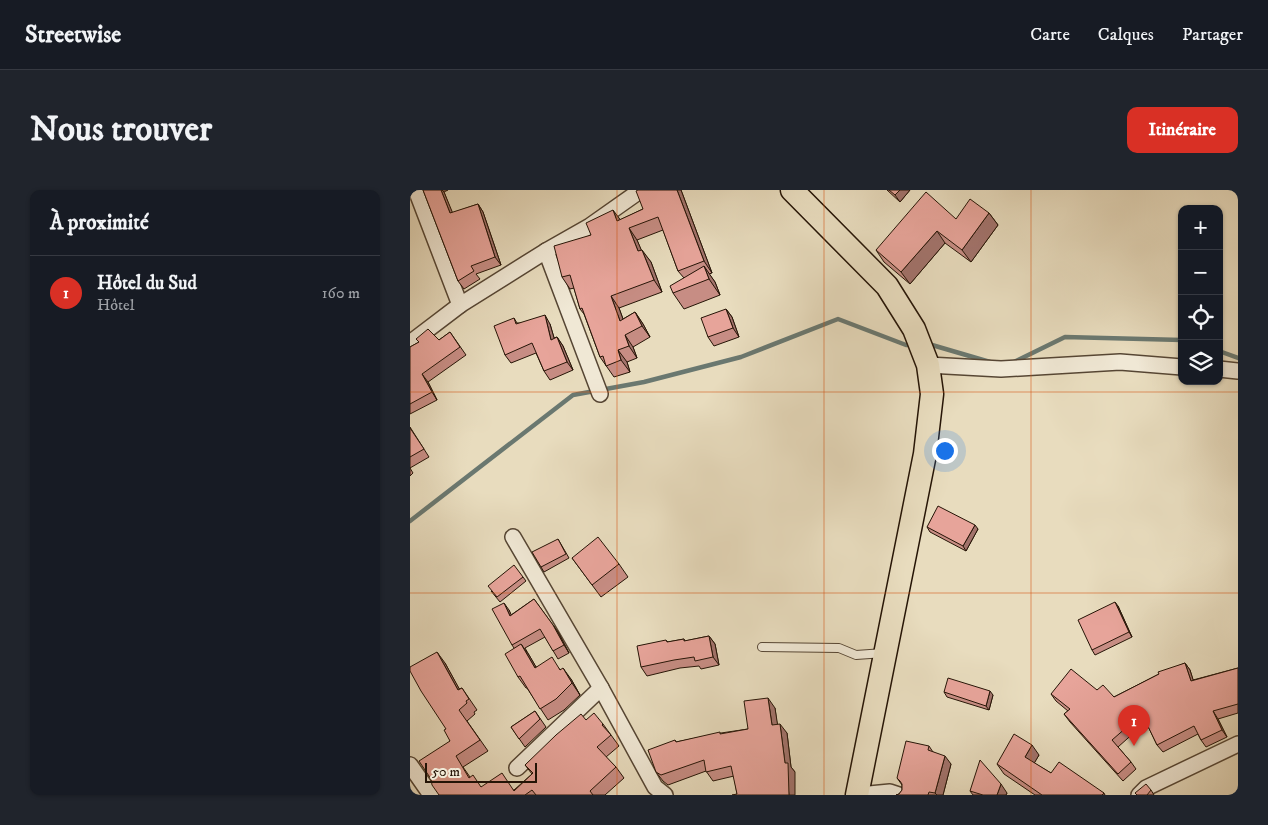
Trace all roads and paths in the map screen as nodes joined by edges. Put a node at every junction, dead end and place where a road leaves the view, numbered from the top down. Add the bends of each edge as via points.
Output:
1 (416, 190) edge
2 (641, 190) edge
3 (792, 190) edge
4 (546, 252) junction
5 (460, 306) junction
6 (410, 343) edge
7 (1178, 367) edge
8 (929, 370) junction
9 (1223, 370) edge
10 (1238, 371) edge
11 (600, 394) dead end
12 (513, 536) dead end
13 (762, 648) dead end
14 (885, 653) junction
15 (601, 688) junction
16 (1238, 744) edge
17 (410, 765) edge
18 (517, 768) dead end
19 (431, 795) edge
20 (665, 795) edge
21 (858, 795) edge
22 (899, 795) edge
23 (1139, 795) edge

1 - 5 street
2 - 4 street
3 - 8 main road via 887,286 914,330
4 - 5 street
4 - 11 street
5 - 6 street
7 - 8 street via 1120,362
8 - 14 main road via 932,394 924,454
9 - 10 street
12 - 15 street
13 - 14 lane via 839,648 856,654
14 - 21 main road
15 - 18 street
15 - 20 street via 656,787
16 - 23 street via 1146,788
17 - 19 street
21 - 22 street via 890,792

